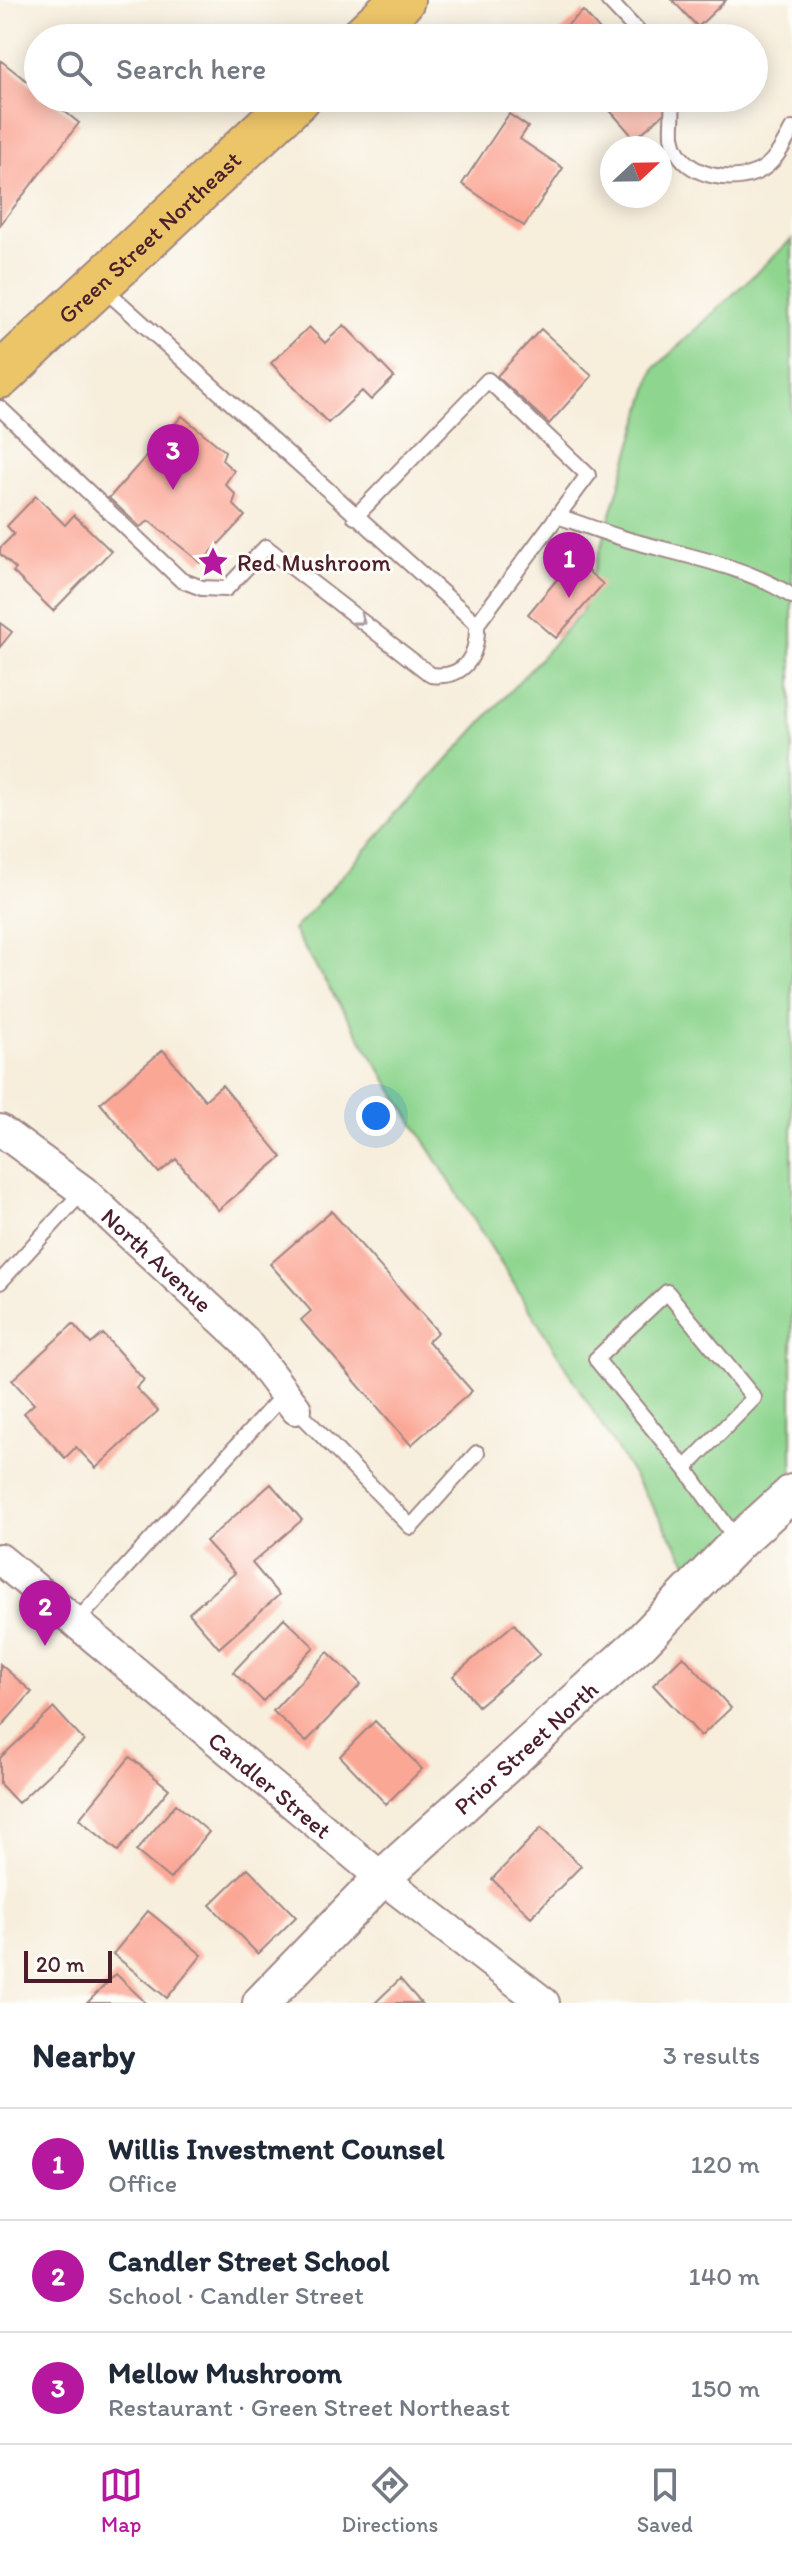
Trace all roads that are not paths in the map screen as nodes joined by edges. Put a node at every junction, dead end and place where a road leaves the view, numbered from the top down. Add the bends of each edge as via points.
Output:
1 (402, 0) edge
2 (608, 0) edge
3 (377, 24) edge
4 (631, 24) edge
5 (283, 112) edge
6 (673, 112) edge
7 (792, 129) edge
8 (98, 283) junction
9 (0, 376) edge
10 (0, 408) edge
11 (557, 516) junction
12 (355, 517) junction
13 (792, 596) edge
14 (477, 624) junction
15 (3, 1137) edge
16 (83, 1191) junction
17 (0, 1282) edge
18 (290, 1402) junction
19 (477, 1453) dead end
20 (685, 1468) junction
21 (792, 1493) edge
22 (738, 1542) junction
23 (0, 1559) edge
24 (77, 1621) junction
25 (382, 1878) junction
26 (261, 2003) edge
27 (544, 2003) edge

1 - 3 highway
2 - 4 lane
5 - 8 highway, Green Street Northeast
6 - 7 lane via 671,138 678,155 701,173 734,178 759,172 779,153
8 - 9 highway, Green Street Northeast
8 - 12 lane
10 -> 14 lane via 181,580 226,589 266,547 431,675 447,676 467,664 478,642
11 - 12 lane via 588,475 488,380
11 - 13 lane via 717,563
11 - 14 lane
12 - 14 lane
15 - 16 street, North Avenue
16 - 17 lane
16 - 18 street, North Avenue via 244,1340
18 - 19 lane via 411,1527
18 - 24 lane
20 - 20 lane via 596,1359 667,1292 754,1398
20 - 22 lane
21 - 22 street, Prior Street North
22 - 25 street, Prior Street North via 640,1643
23 - 24 street, Candler Street
24 - 25 street, Candler Street
25 - 26 street, Prior Street North
25 - 27 street, Candler Street

